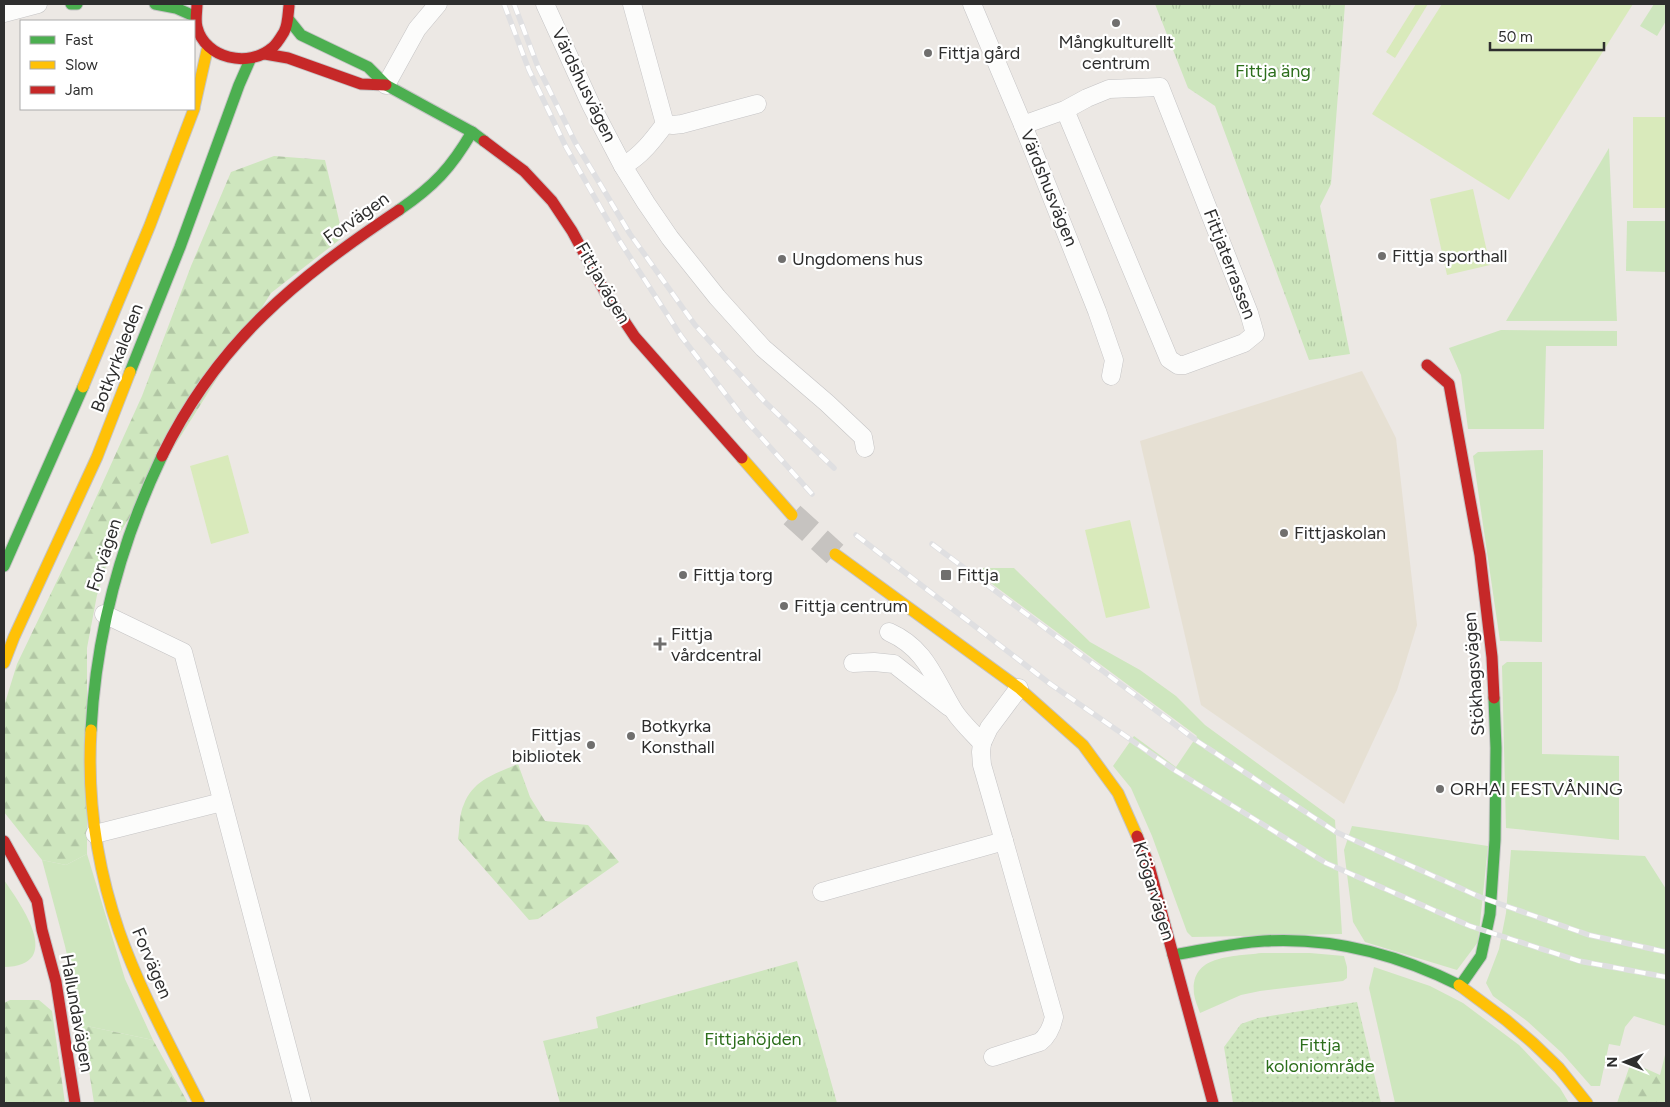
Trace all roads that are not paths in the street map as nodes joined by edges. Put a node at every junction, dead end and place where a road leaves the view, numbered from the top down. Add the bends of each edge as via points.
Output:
1 (11, 4) edge
2 (38, 4) edge
3 (71, 4) edge
4 (77, 4) edge
5 (155, 4) edge
6 (196, 4) edge
7 (289, 4) edge
8 (438, 4) edge
9 (545, 4) edge
10 (632, 4) edge
11 (972, 4) edge
12 (4, 12) edge
13 (194, 16) junction
14 (289, 20) junction
15 (208, 46) junction
16 (265, 54) junction
17 (250, 60) junction
18 (386, 85) junction
19 (757, 104) dead end
20 (195, 106) edge
21 (194, 110) edge
22 (1065, 110) junction
23 (665, 124) junction
24 (1023, 125) junction
25 (472, 132) junction
26 (624, 166) junction
27 (1427, 364) dead end
28 (1111, 376) dead end
29 (865, 448) dead end
30 (792, 515) tunnel mouth
31 (835, 554) tunnel mouth
32 (4, 566) edge
33 (104, 614) junction
34 (889, 632) dead end
35 (4, 662) edge
36 (853, 662) dead end
37 (1019, 688) junction
38 (955, 712) junction
39 (982, 743) junction
40 (222, 802) junction
41 (95, 834) junction
42 (4, 841) edge
43 (1004, 841) junction
44 (4, 862) edge
45 (822, 892) dead end
46 (42, 930) junction
47 (1173, 955) junction
48 (1460, 986) junction
49 (993, 1057) dead end
50 (75, 1103) edge
51 (199, 1103) edge
52 (302, 1103) edge
53 (1212, 1103) edge
54 (1587, 1103) edge

1 - 12 street
2 - 12 street
3 - 4 street
5 - 13 street
6 - 13 street
7 - 14 street
8 - 18 street via 417,29
9 - 26 street, Värdshusvägen via 590,105
10 - 23 street
11 - 24 street, Värdshusvägen
13 - 15 street via 198,32
14 - 16 street via 276,46
14 - 18 street, Fittjavägen via 301,35 368,67
15 - 17 street via 222,56
15 - 20 street, Botkyrkaleden
16 - 17 street
16 - 18 street, Fittjavägen via 288,58 361,84
17 - 35 street, Botkyrkaleden via 97,458
18 - 25 street, Fittjavägen
19 - 23 street via 673,126
21 - 32 street, Botkyrkaleden via 147,234 58,447
22 - 22 street, Fittjaterrassen via 1169,359 1184,365 1244,343 1255,334 1249,313 1160,87 1110,89
22 - 24 street, Fittjaterrassen
23 - 26 street, Värdshusvägen via 650,144
24 - 28 street, Värdshusvägen via 1097,311 1114,360
25 - 30 street, Fittjavägen via 524,171 552,201 635,337
25 - 33 street, Forvägen via 450,167 433,185 294,285 236,342 189,407 161,457 130,529
26 - 29 street, Värdshusvägen via 670,238 717,297 763,348 863,437
27 - 48 street, Stökhagsvägen via 1449,384 1476,527 1491,635 1496,748 1490,914 1481,956
31 - 37 street, Krögarvägen
33 - 40 street via 182,652
33 - 41 street, Forvägen via 90,720 89,760
34 - 38 street via 902,638 922,655
36 - 38 street via 894,664
37 - 39 street via 989,728
37 - 47 street, Krögarvägen via 1083,745 1118,793 1148,862
38 - 39 street
39 - 43 street via 982,765
40 - 41 street
40 - 52 street
41 - 51 street, Forvägen via 102,873 122,938 145,995
42 - 46 street, Hallundavägen via 37,901
43 - 45 street
43 - 49 street via 1054,1017 1040,1042
44 - 46 street, Hallundavägen
46 - 50 street, Hallundavägen via 56,982
47 - 48 street via 1250,942 1344,946 1375,952
47 - 53 street, Krögarvägen
48 - 54 street via 1518,1030 1559,1068

